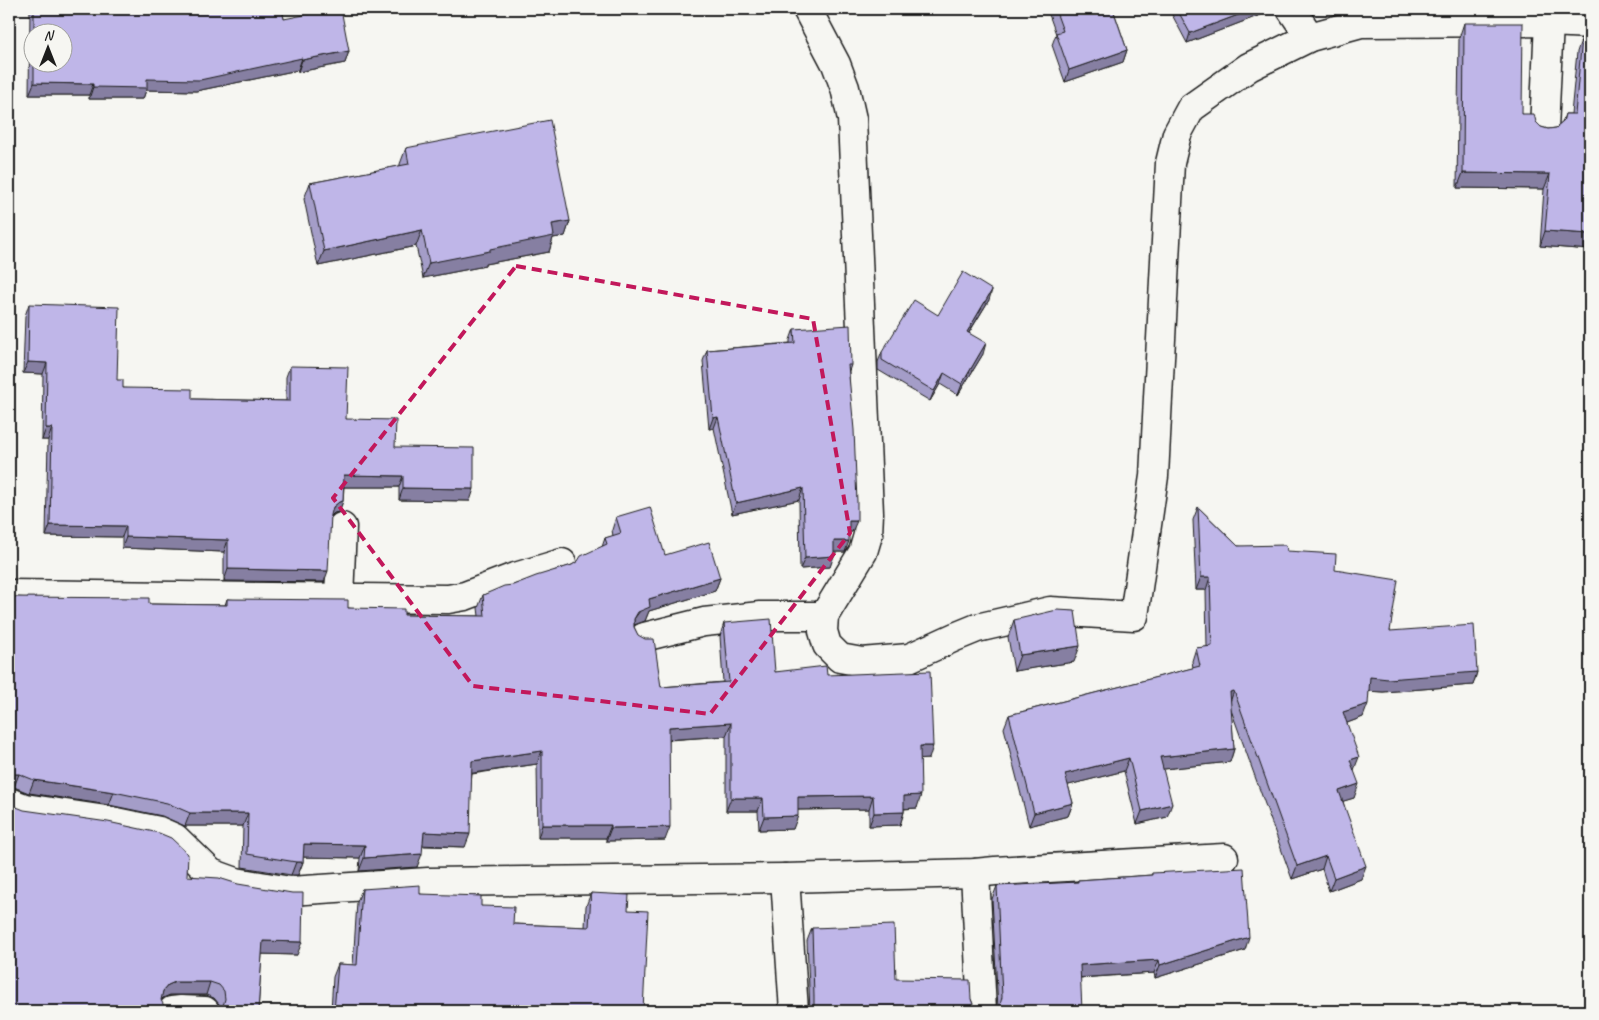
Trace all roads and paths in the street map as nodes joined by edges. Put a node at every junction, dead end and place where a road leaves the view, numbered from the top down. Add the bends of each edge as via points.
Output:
1 (807, 9) edge
2 (1291, 9) edge
3 (1549, 22) junction
4 (1590, 24) edge
5 (1310, 37) junction
6 (1544, 130) edge
7 (342, 527) dead end
8 (562, 563) dead end
9 (9, 594) edge
10 (339, 598) junction
11 (824, 616) junction
12 (644, 637) edge
13 (9, 802) edge
14 (1224, 858) dead end
15 (975, 873) junction
16 (785, 878) junction
17 (172, 1011) edge
18 (205, 1011) edge
19 (794, 1011) edge
20 (982, 1011) edge

1 - 11 street via 836,64 852,119 869,513 868,536 863,552
2 - 5 street
3 - 4 street
3 - 5 street via 1361,24
3 - 6 street
5 - 11 street via 1249,67 1191,108 1177,134 1170,163 1154,476 1134,616 1050,611 977,628 909,658 862,662 840,658 827,644 823,631
7 - 10 street
8 - 10 street via 448,599
9 - 10 street
11 - 12 street via 760,616 704,622
13 - 16 street via 25,808 159,831 175,838 211,873 236,882 290,891 437,882
14 - 15 street
15 - 16 street
15 - 20 street
16 - 19 street
17 - 18 street

